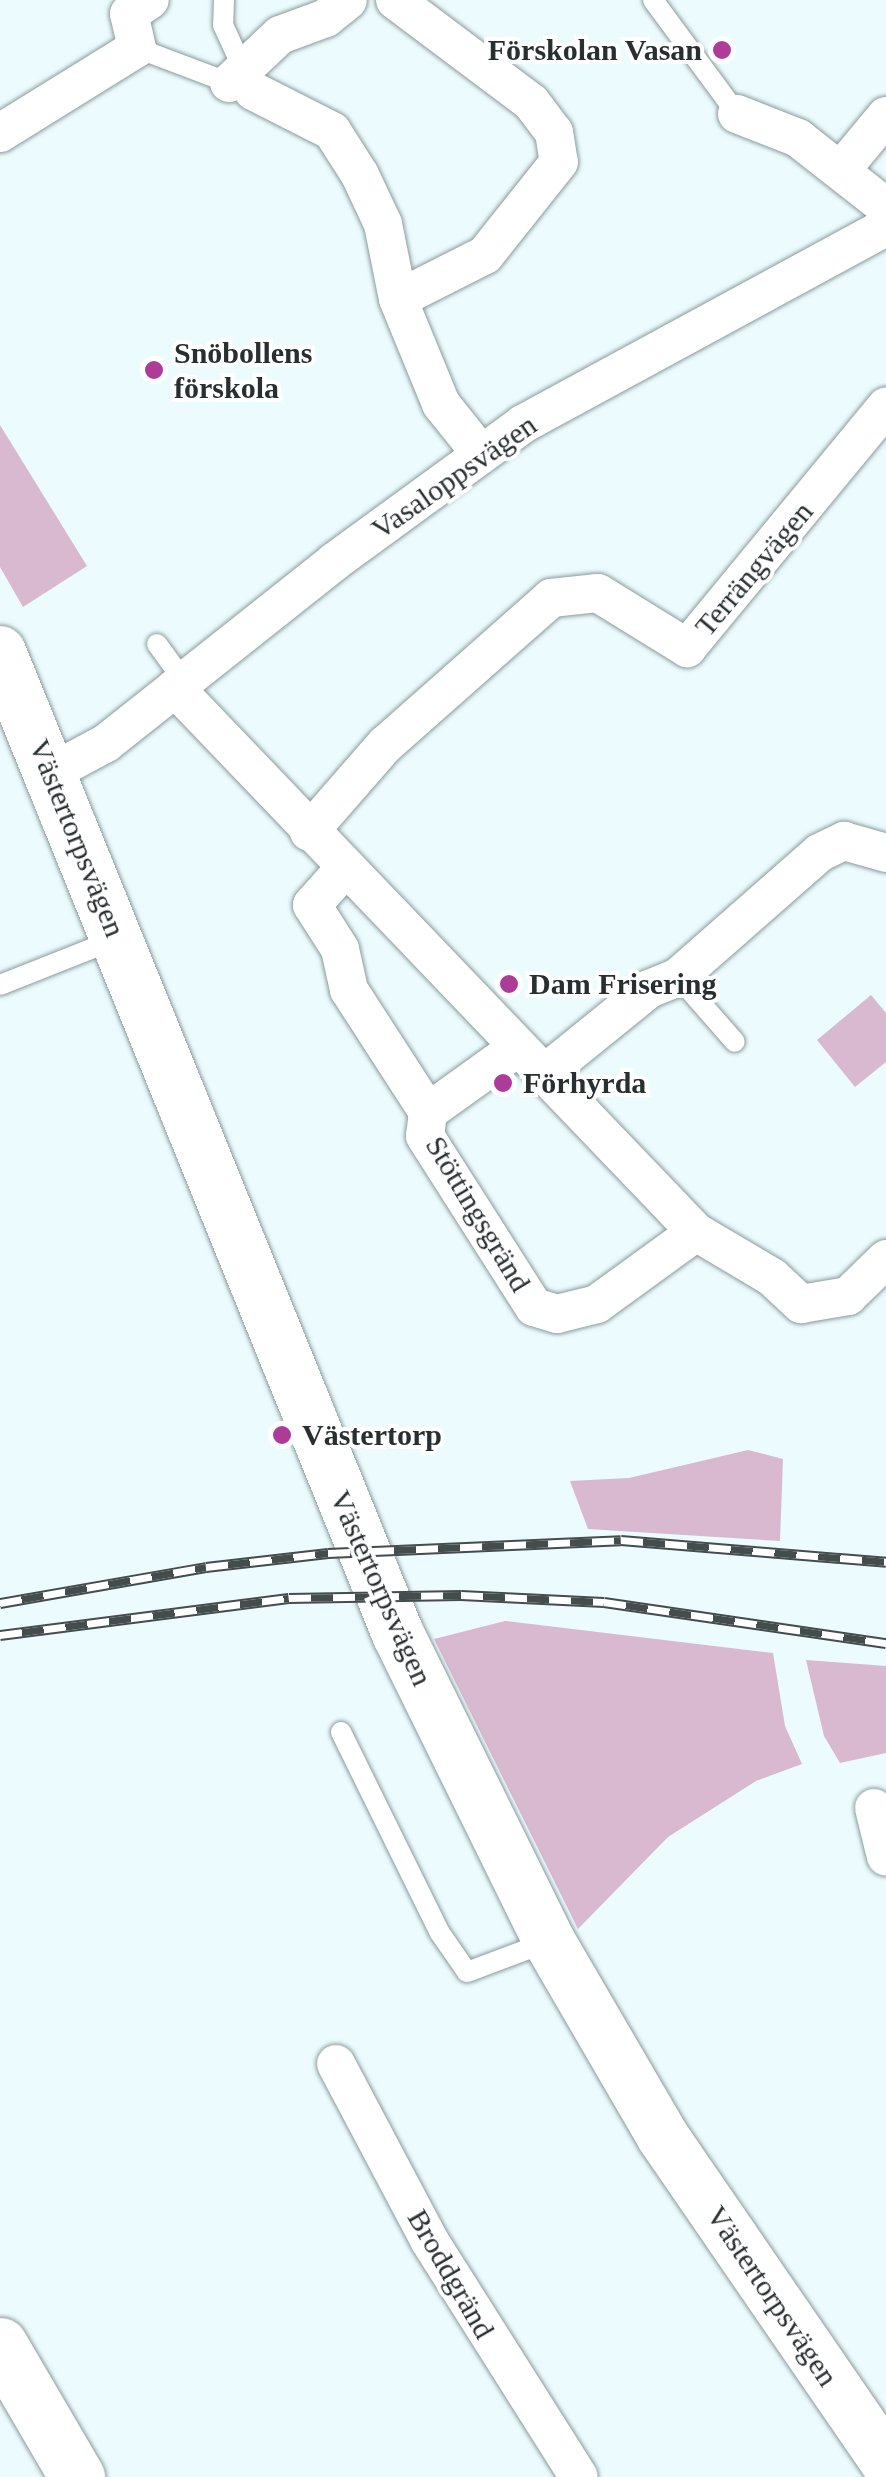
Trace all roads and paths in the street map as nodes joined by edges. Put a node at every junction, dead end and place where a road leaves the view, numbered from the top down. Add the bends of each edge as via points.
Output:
1 (150, 0) edge
2 (224, 0) edge
3 (348, 0) edge
4 (395, 0) edge
5 (653, 0) edge
6 (137, 48) junction
7 (241, 80) junction
8 (737, 114) joint
9 (886, 116) edge
10 (0, 133) edge
11 (842, 170) junction
12 (886, 208) edge
13 (886, 228) edge
14 (398, 299) junction
15 (886, 408) edge
16 (481, 454) junction
17 (157, 644) dead end
18 (0, 652) edge
19 (180, 684) junction
20 (52, 772) junction
21 (309, 832) junction
22 (885, 853) edge
23 (346, 867) junction
24 (118, 939) junction
25 (678, 977) junction
26 (0, 984) edge
27 (735, 1042) dead end
28 (517, 1048) junction
29 (544, 1074) junction
30 (428, 1112) junction
31 (696, 1232) junction
32 (886, 1259) edge
33 (342, 1732) dead end
34 (874, 1808) dead end
35 (886, 1857) edge
36 (549, 1941) junction
37 (336, 2064) dead end
38 (0, 2345) edge
39 (886, 2462) edge
40 (77, 2477) edge
41 (579, 2477) edge

1 - 6 street via 128,14
2 - 7 lane via 222,25
3 - 7 street via 326,18 280,36
4 - 14 street via 531,102 554,132 559,162 485,255
5 - 8 lane
6 - 7 lane
6 - 10 street
7 - 14 street via 332,132 382,224
8 - 11 street via 798,138
9 - 11 street
11 - 12 street
13 - 16 street, Vasaloppsvägen via 684,334
14 - 16 street via 442,404
15 - 21 street, Terrängvägen via 687,648 598,593 551,598 385,745
16 - 19 street, Vasaloppsvägen
17 - 19 lane
18 - 20 street, Västertorpsvägen
19 - 20 street, Vasaloppsvägen via 106,743
19 - 21 street
20 - 24 street, Västertorpsvägen
21 - 23 street
22 - 25 street via 844,840 819,853
23 - 28 street
23 - 30 street, Stöttingsgränd via 312,905 340,948 349,990
24 - 26 lane
24 - 36 street, Västertorpsvägen via 374,1578
25 - 27 lane
25 - 29 street via 649,988
28 - 29 street
28 - 30 street, Stöttingsgränd
29 - 31 street
30 - 31 street, Stöttingsgränd via 424,1136 534,1307 557,1314 597,1304
31 - 32 street via 772,1276 801,1304 848,1296
33 - 36 lane via 440,1933 467,1972
34 - 35 street
36 - 39 street, Västertorpsvägen via 663,2136
37 - 41 street, Broddgränd via 428,2240
38 - 40 highway

